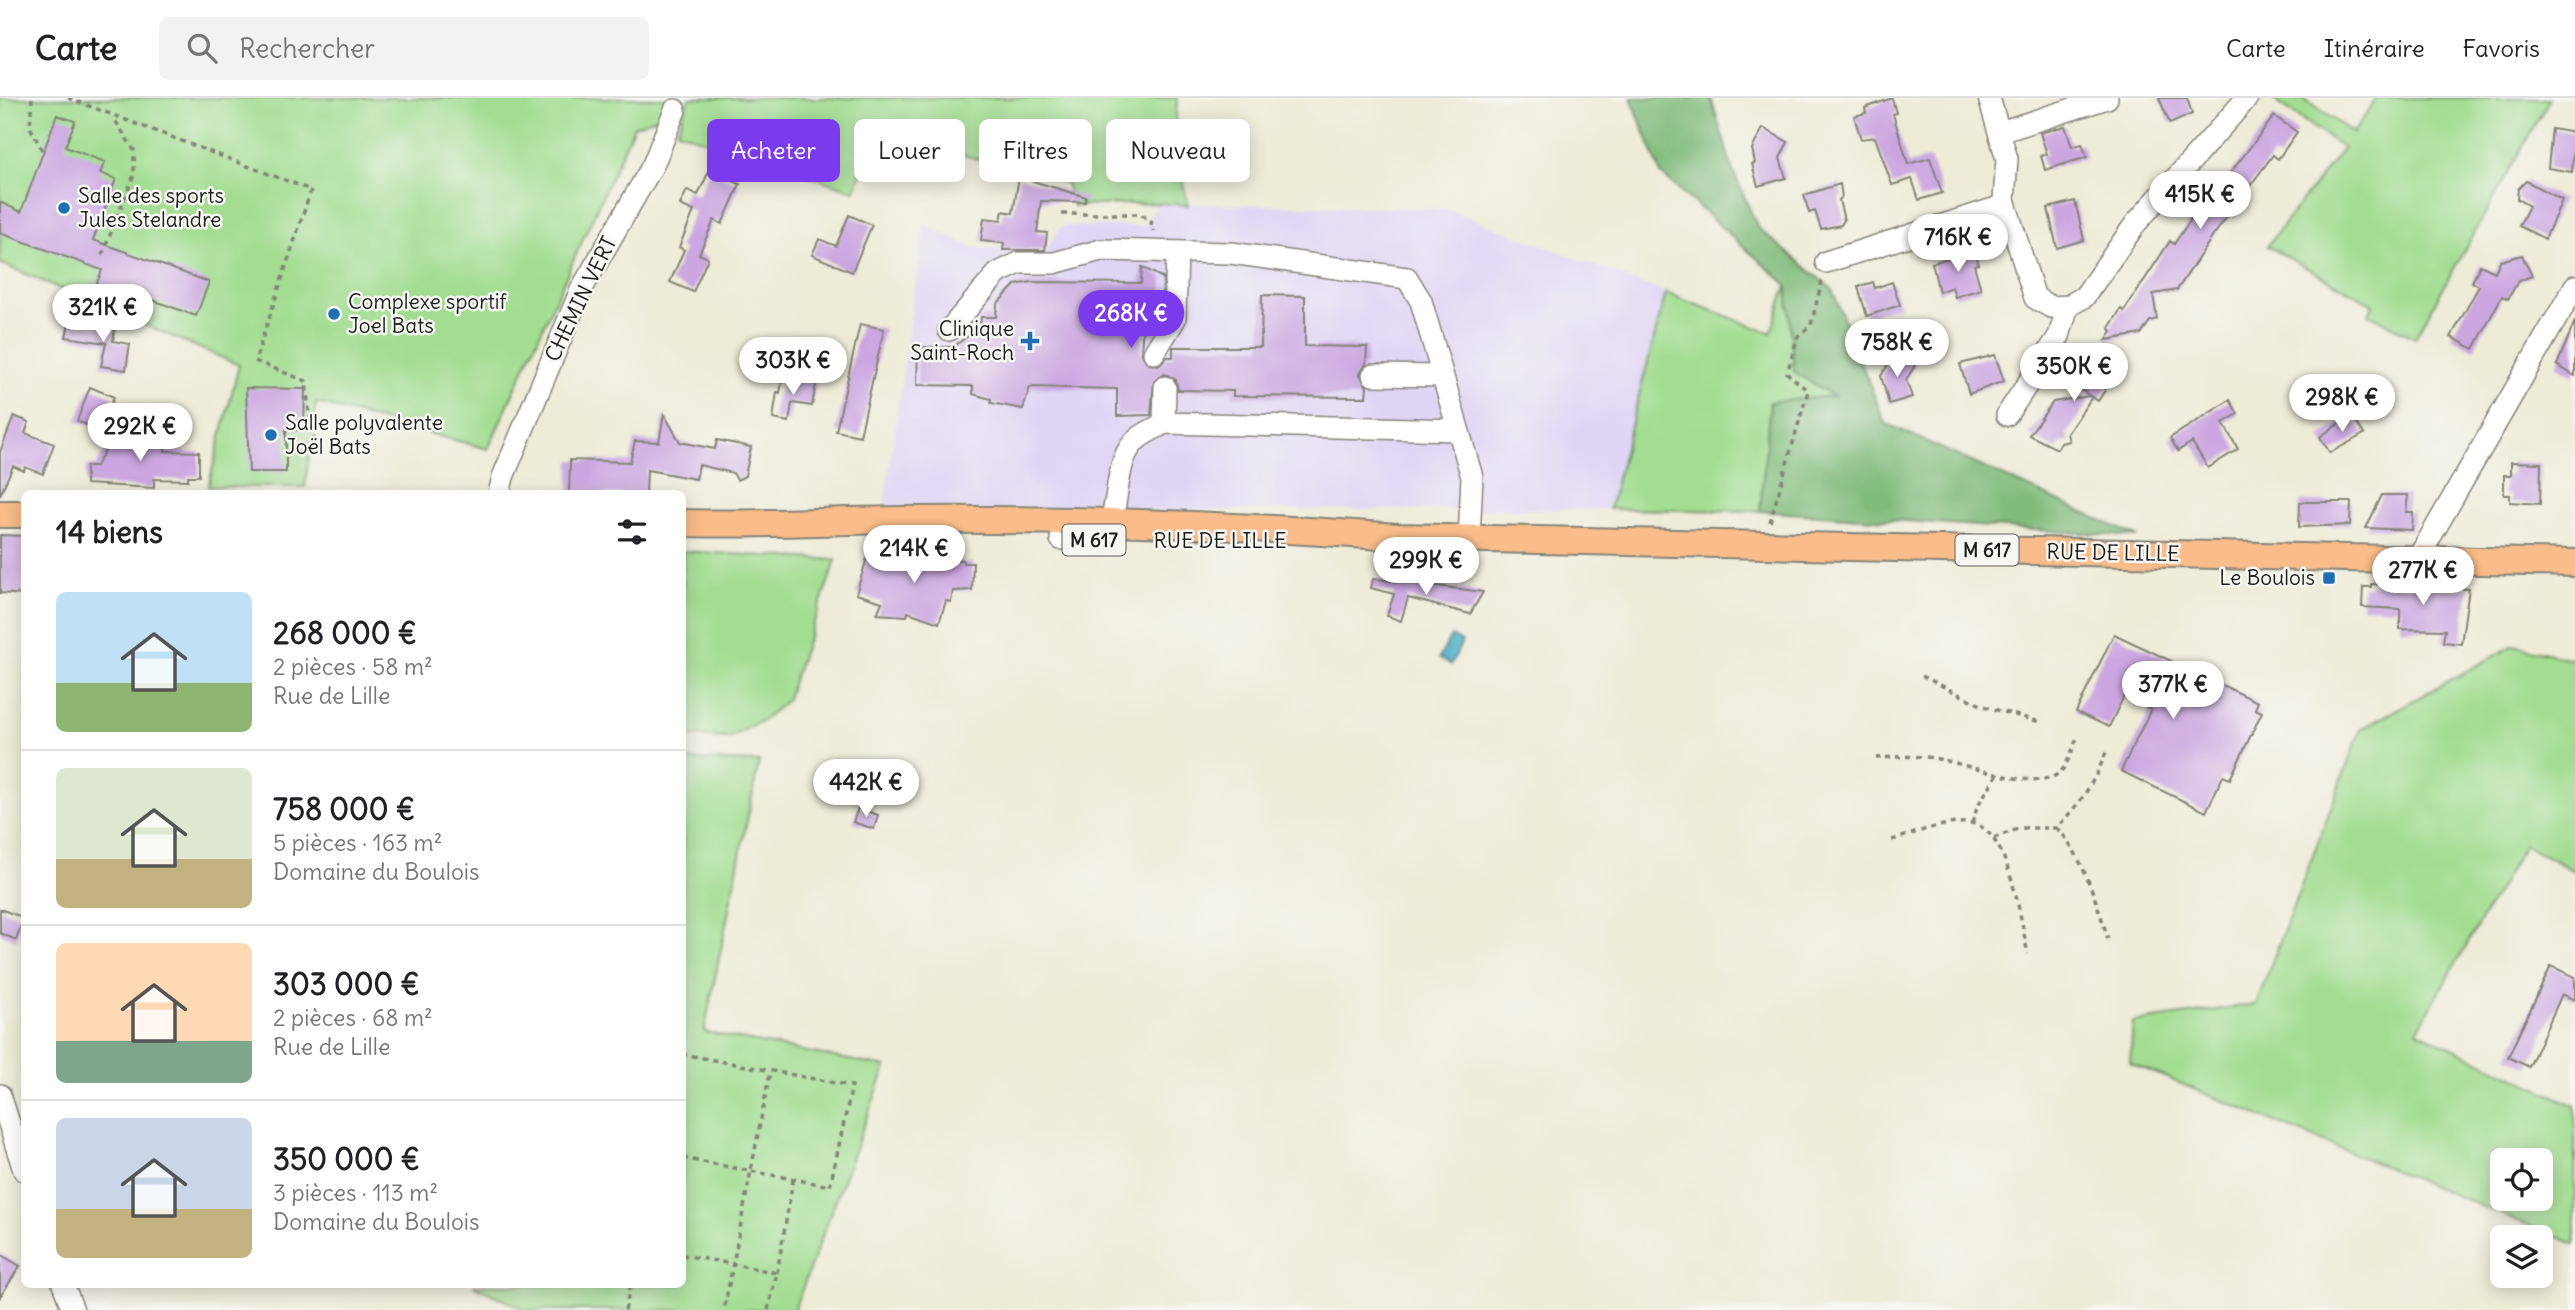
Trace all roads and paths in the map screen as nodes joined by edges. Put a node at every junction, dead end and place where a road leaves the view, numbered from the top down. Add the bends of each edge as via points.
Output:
1 (32, 98) edge
2 (68, 98) edge
3 (1989, 98) edge
4 (2107, 98) edge
5 (2247, 98) edge
6 (675, 110) dead end
7 (112, 115) junction
8 (2000, 132) junction
9 (43, 152) dead end
10 (2006, 205) junction
11 (1062, 214) dead end
12 (1153, 251) junction
13 (1177, 251) junction
14 (102, 255) dead end
15 (1826, 262) joint
16 (2575, 286) edge
17 (2068, 306) junction
18 (950, 330) dead end
19 (1154, 353) dead end
20 (1373, 375) dead end
21 (1442, 376) junction
22 (1165, 387) dead end
23 (2007, 415) dead end
24 (1164, 423) junction
25 (1458, 430) junction
26 (318, 445) dead end
27 (500, 490) edge
28 (0, 514) edge
29 (21, 514) edge
30 (1112, 522) junction
31 (686, 523) edge
32 (790, 525) junction
33 (1398, 537) junction
34 (1061, 538) junction
35 (1469, 539) junction
36 (1763, 545) junction
37 (2417, 560) junction
38 (2575, 563) edge
39 (1922, 676) dead end
40 (2040, 722) dead end
41 (2078, 736) dead end
42 (2106, 750) dead end
43 (1876, 758) dead end
44 (1997, 775) junction
45 (1972, 823) junction
46 (2056, 828) junction
47 (1994, 838) junction
48 (1892, 840) dead end
49 (2108, 939) dead end
50 (2028, 954) dead end
51 (686, 1055) edge
52 (770, 1072) junction
53 (0, 1095) edge
54 (19, 1135) edge
55 (686, 1159) edge
56 (751, 1171) junction
57 (793, 1180) junction
58 (686, 1256) edge
59 (733, 1264) junction
60 (777, 1273) junction
61 (65, 1288) edge
62 (630, 1288) edge
63 (73, 1310) edge
64 (625, 1310) edge
65 (724, 1310) edge
66 (768, 1310) edge

1 - 9 path via 30,127
2 - 7 path
3 - 8 street
4 - 8 street
5 - 17 street via 2136,223 2090,291
6 - 27 street, CHEMIN VERT via 662,147 581,290
7 - 14 path via 134,150 134,175
7 - 26 path via 311,190 255,361 306,381 311,433
8 - 10 street via 2008,165
10 - 15 street
10 - 17 street via 2035,298 2051,307
11 - 12 path via 1140,214 1151,221
12 - 13 street
12 - 18 street via 1101,250 1054,263 1019,263 998,273
13 - 19 street via 1175,319
13 - 21 street via 1231,253 1407,278 1421,301
15 - 36 path via 1811,325 1798,336 1787,373 1808,391
16 - 37 street
17 - 23 street via 2059,336
20 - 21 street
21 - 25 street
22 - 24 street
24 - 25 street
24 - 30 street via 1137,439 1123,461
25 - 35 street via 1472,477
28 - 29 main road
30 - 32 main road, RUE DE LILLE / M 617 via 901,520
30 - 33 main road, RUE DE LILLE / M 617
30 - 34 street via 1106,532
31 - 32 main road, RUE DE LILLE / M 617
32 - 34 main road, RUE DE LILLE / M 617
33 - 34 main road, RUE DE LILLE / M 617 via 1227,543
33 - 35 main road, RUE DE LILLE / M 617
35 - 36 main road, RUE DE LILLE / M 617
36 - 37 main road, RUE DE LILLE / M 617
37 - 38 main road, RUE DE LILLE / M 617
39 - 40 path via 1983,706
41 - 44 path via 2060,773 2037,778
42 - 46 path via 2091,784
43 - 44 path via 1927,757
44 - 45 path
45 - 47 path via 1983,826
45 - 48 path via 1946,824
46 - 47 path via 2020,828
46 - 49 path via 2066,836 2096,898
47 - 50 path via 2010,874
51 - 52 path
52 - 56 path
52 - 57 path via 852,1086 830,1186
53 - 54 street
55 - 56 path
56 - 57 path
56 - 59 path
57 - 60 path
58 - 59 path
59 - 60 path
59 - 65 path
60 - 66 path
61 - 63 street
62 - 64 path

